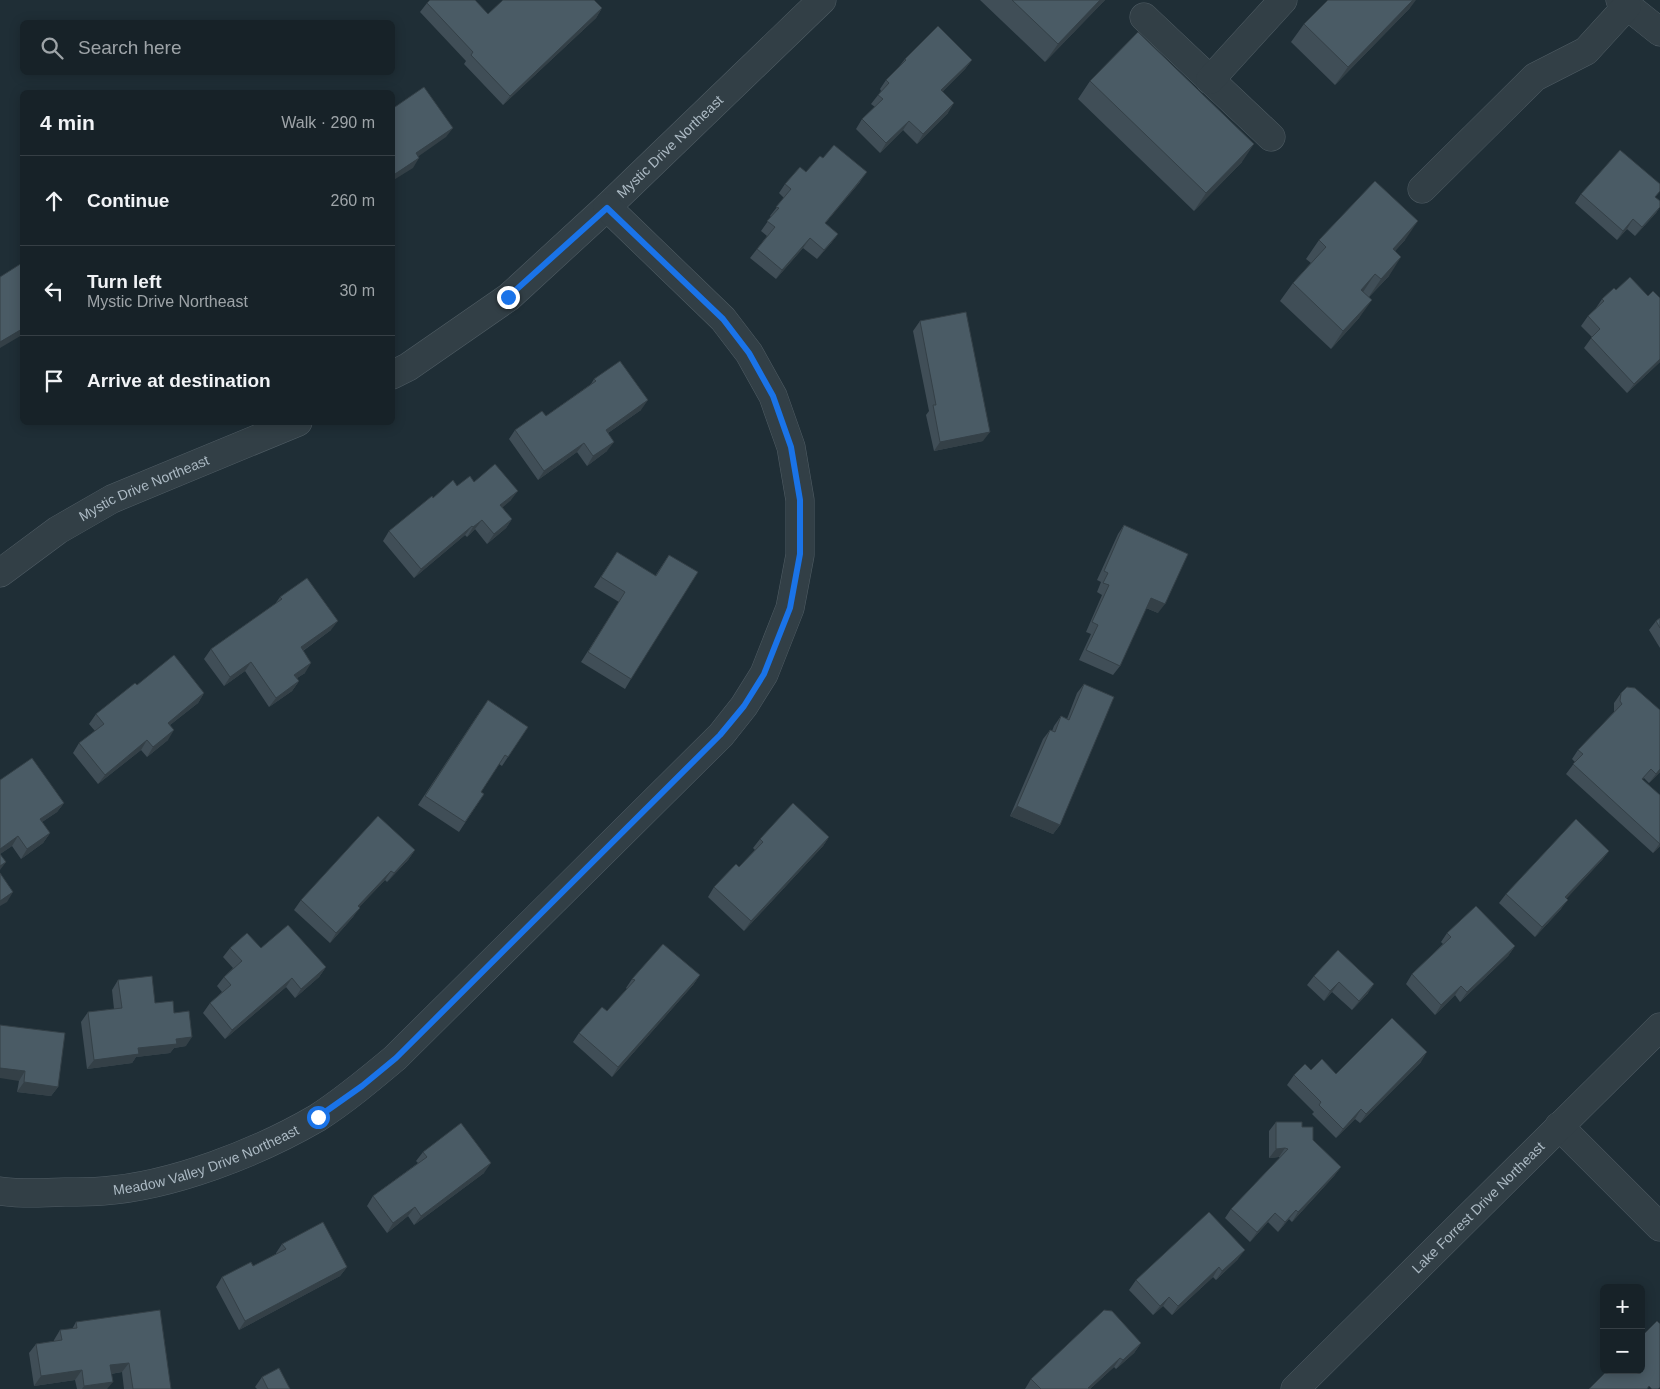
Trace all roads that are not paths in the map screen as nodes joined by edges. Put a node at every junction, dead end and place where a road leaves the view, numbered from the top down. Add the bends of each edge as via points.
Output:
1 (822, 0) edge
2 (1283, 0) edge
3 (1624, 3) edge
4 (1144, 17) dead end
5 (1660, 32) edge
6 (1210, 80) junction
7 (1271, 137) dead end
8 (1422, 189) dead end
9 (607, 208) junction
10 (395, 374) edge
11 (291, 425) edge
12 (0, 573) edge
13 (1660, 1027) edge
14 (1559, 1126) junction
15 (0, 1191) edge
16 (1660, 1227) edge
17 (1295, 1389) edge

1 - 9 street, Mystic Drive Northeast
2 - 6 street
3 - 5 street
3 - 8 street via 1586,50 1535,77
4 - 6 street
6 - 7 street
9 - 10 street, Mystic Drive Northeast via 508,297
9 - 15 street, Meadow Valley Drive Northeast via 723,319 744,346 773,396 791,447 800,500 800,554 790,608 764,674 744,706 714,742 396,1058 318,1117 280,1139 199,1172 104,1191
11 - 12 street, Mystic Drive Northeast via 112,499 58,530
13 - 14 street, Lake Forrest Drive Northeast
14 - 16 street
14 - 17 street, Lake Forrest Drive Northeast

